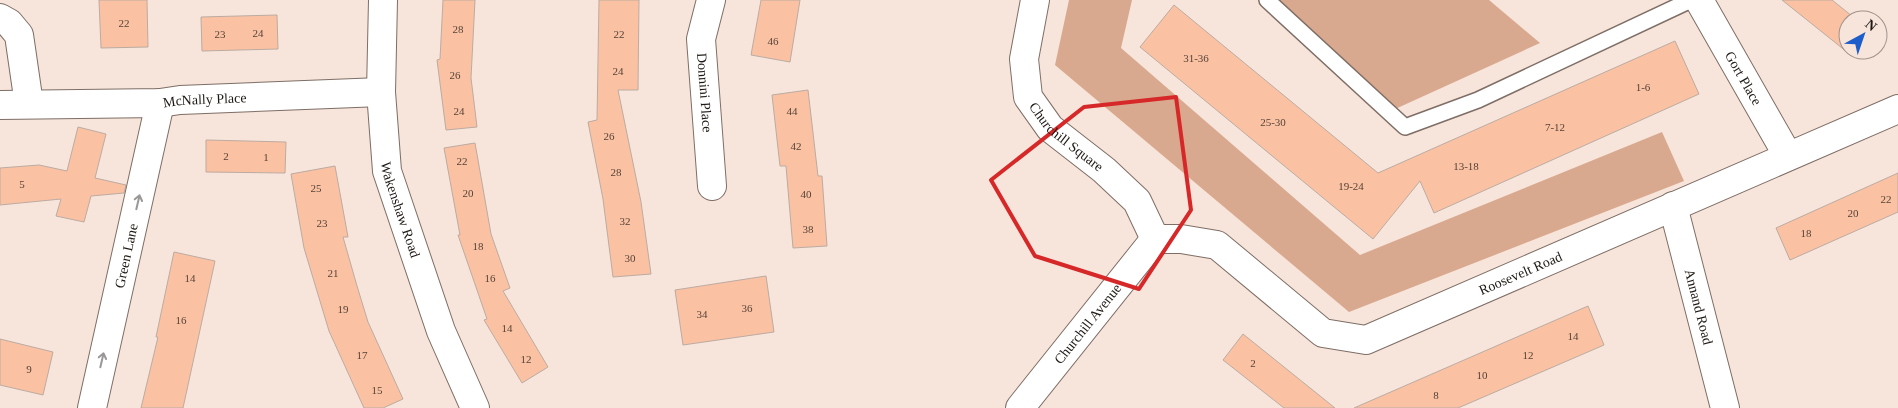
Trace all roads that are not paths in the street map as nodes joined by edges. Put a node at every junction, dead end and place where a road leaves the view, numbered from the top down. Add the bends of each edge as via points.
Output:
1 (383, 0) edge
2 (711, 0) edge
3 (1267, 0) edge
4 (1691, 0) edge
5 (1699, 0) edge
6 (1033, 8) edge
7 (0, 18) edge
8 (381, 92) junction
9 (160, 103) junction
10 (29, 104) junction
11 (0, 106) edge
12 (1898, 110) edge
13 (1788, 156) junction
14 (712, 186) dead end
15 (1672, 206) junction
16 (1155, 239) junction
17 (92, 408) edge
18 (475, 408) edge
19 (1020, 408) edge
20 (1725, 408) edge

1 - 8 street, Wakenshaw Road
2 - 14 street, Donnini Place via 701,39
3 - 4 lane via 1405,127 1478,100
5 - 13 street, Gort Place
6 - 16 street, Churchill Square via 1024,59 1028,97 1050,128 1104,170 1137,201
7 - 10 street via 19,35
8 - 9 street, McNally Place
8 - 18 street, Wakenshaw Road via 387,171 441,331
9 - 10 street, McNally Place
17 -> 9 street, Green Lane
10 - 11 street, McNally Place
12 - 13 street, Roosevelt Road
13 - 15 street, Roosevelt Road
15 - 16 street, Roosevelt Road via 1366,340 1323,333 1217,246 1181,239
15 - 20 street, Annand Road
16 - 19 street, Churchill Avenue

